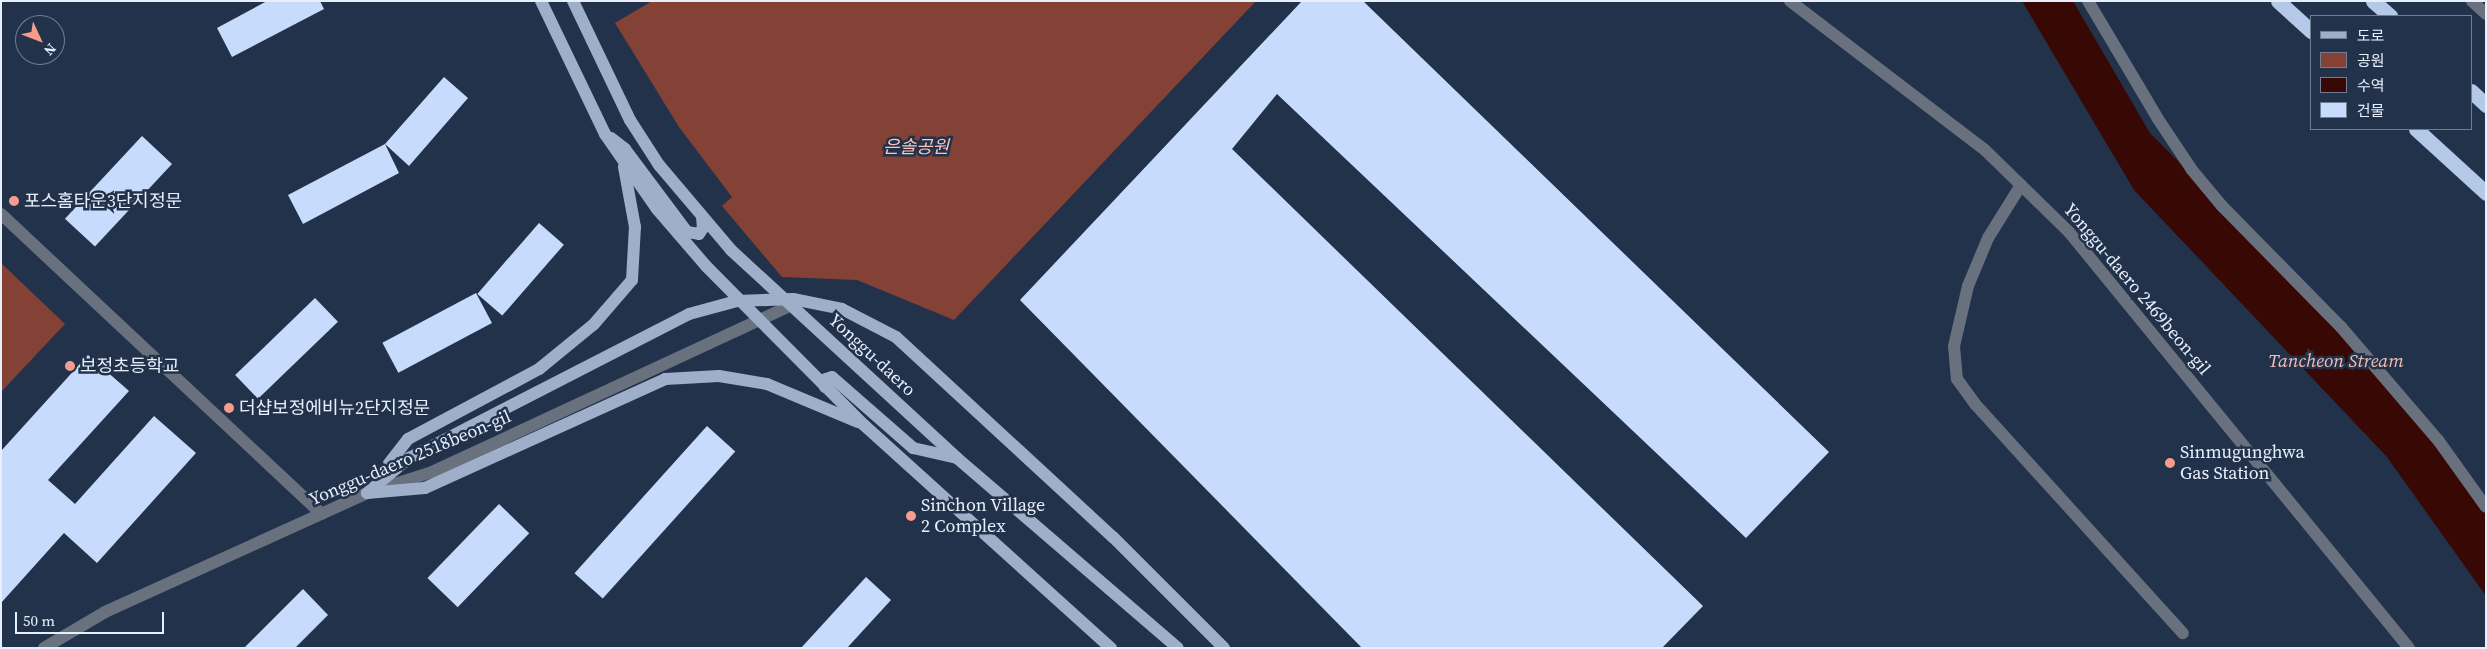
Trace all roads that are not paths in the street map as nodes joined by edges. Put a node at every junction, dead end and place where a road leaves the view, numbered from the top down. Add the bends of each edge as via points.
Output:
1 (541, 1) edge
2 (572, 1) edge
3 (1790, 1) edge
4 (2088, 1) edge
5 (2278, 1) edge
6 (2374, 1) edge
7 (2472, 1) edge
8 (2486, 14) edge
9 (2389, 15) edge
10 (2310, 30) edge
11 (2472, 93) edge
12 (2486, 105) edge
13 (2417, 130) edge
14 (605, 134) junction
15 (623, 162) junction
16 (2021, 185) junction
17 (2486, 193) edge
18 (1, 214) edge
19 (702, 216) junction
20 (792, 304) junction
21 (758, 320) junction
22 (825, 387) junction
23 (864, 425) junction
24 (957, 458) junction
25 (367, 493) junction
26 (2486, 507) edge
27 (322, 514) junction
28 (2183, 633) dead end
29 (44, 648) edge
30 (1111, 648) edge
31 (1178, 648) edge
32 (1224, 648) edge
33 (2409, 648) edge

1 - 14 main road
2 - 19 main road, Yonggu-daero via 592,46 649,150
3 - 16 street, Yonggu-daero 2469beon-gil via 1985,150
4 - 26 street via 2158,120 2192,170 2228,213 2341,326 2438,440
5 - 10 highway
6 - 9 highway
7 - 8 street
11 - 12 highway
13 - 17 highway
14 - 15 main road
14 - 19 main road via 625,149 687,232 699,234 703,228
15 - 21 main road via 693,252
15 - 25 main road via 635,227 632,280 594,324 539,369 408,438
16 - 28 street via 1988,238 1968,286 1954,346 1958,379 1976,405
16 - 33 street, Yonggu-daero 2469beon-gil via 2069,232
18 - 27 street
19 - 20 main road, Yonggu-daero via 731,250
20 - 21 street, Yonggu-daero 2518beon-gil
20 - 24 main road, Yonggu-daero
21 - 22 main road
21 - 25 street, Yonggu-daero 2518beon-gil via 432,472
22 - 23 main road
22 - 24 main road via 826,379 832,377 914,448
23 - 25 main road via 767,384 719,376 665,379 425,488
23 - 30 main road
24 - 31 main road, Yonggu-daero
25 - 27 street, Yonggu-daero 2518beon-gil
25 - 32 main road via 408,458 689,314 737,301 793,300 842,309 903,343 968,400
27 - 29 street, Yonggu-daero 2518beon-gil via 104,612

